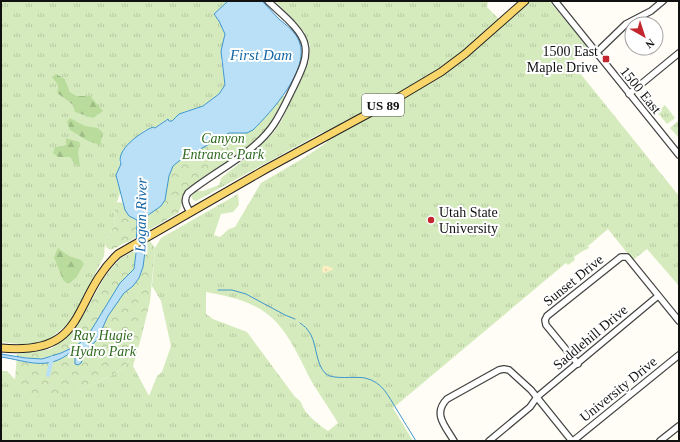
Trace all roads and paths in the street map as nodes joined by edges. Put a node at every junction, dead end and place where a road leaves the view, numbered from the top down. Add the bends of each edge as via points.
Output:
1 (268, 1) edge
2 (525, 1) edge
3 (555, 1) edge
4 (663, 1) edge
5 (596, 52) junction
6 (679, 53) edge
7 (629, 94) junction
8 (679, 155) edge
9 (190, 212) junction
10 (658, 296) junction
11 (679, 321) edge
12 (1, 348) edge
13 (679, 355) edge
14 (578, 364) junction
15 (536, 397) junction
16 (679, 426) edge
17 (454, 441) edge
18 (489, 441) edge
19 (572, 441) edge
20 (660, 441) edge

1 - 9 street via 302,37 305,45 305,62 275,123 247,151 188,193 185,203
2 - 9 main road, US 89 via 441,72
3 - 5 street, 1500 East
4 - 5 street via 651,11 626,24
5 - 7 street, 1500 East
6 - 7 street
7 - 8 street, 1500 East
9 - 12 main road, US 89 via 118,254 104,269 78,318 69,330 52,343 40,348 20,350
10 - 11 street
10 - 14 street, Saddlehill Drive
10 - 14 street, Sunset Drive via 624,256 547,316 546,325
13 - 19 street, University Drive
14 - 15 street, Saddlehill Drive
15 - 17 street via 509,370 498,370 443,402 439,413
15 - 18 street, Saddlehill Drive via 530,407
15 - 19 street
16 - 20 street

